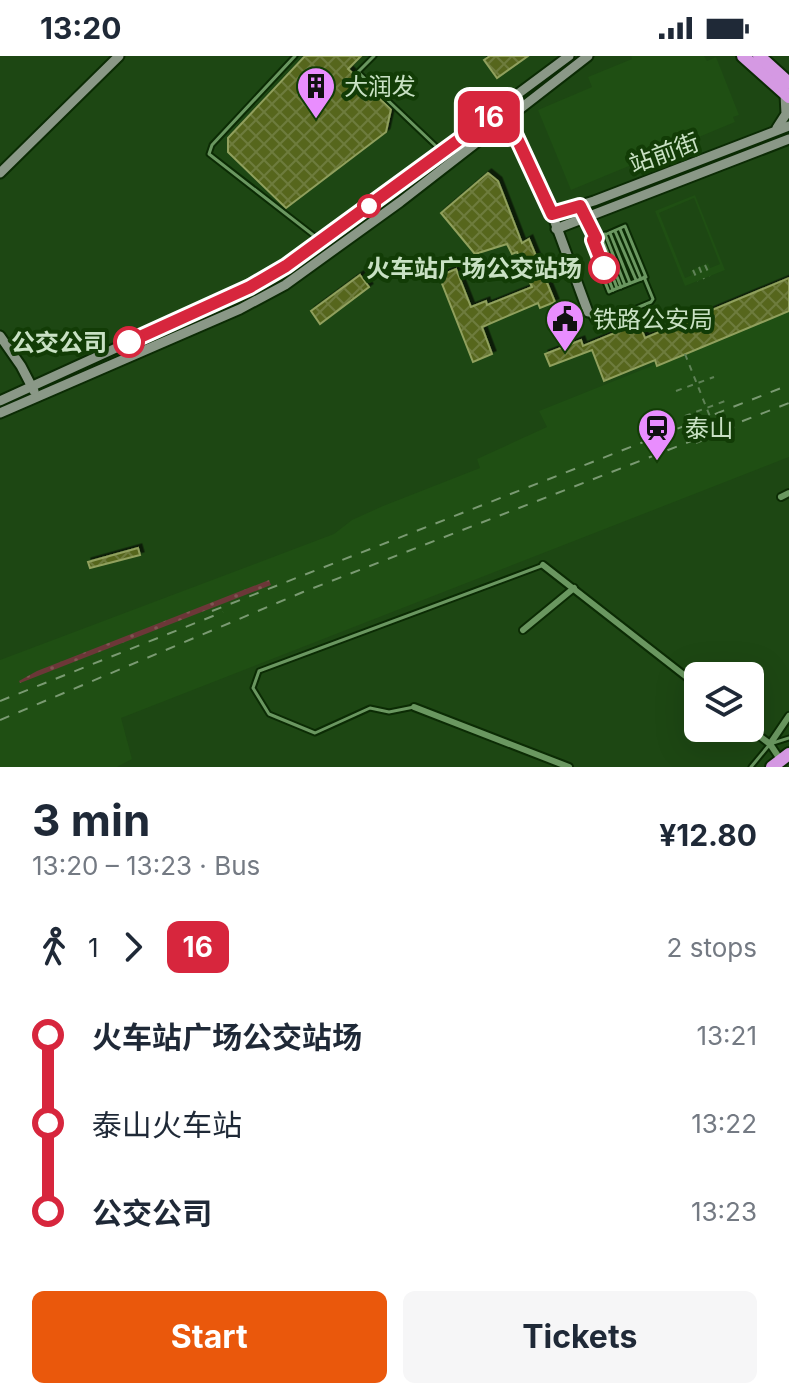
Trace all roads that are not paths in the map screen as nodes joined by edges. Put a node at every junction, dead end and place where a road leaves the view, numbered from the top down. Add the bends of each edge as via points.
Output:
1 (119, 56) edge
2 (295, 56) edge
3 (374, 56) edge
4 (569, 56) edge
5 (588, 56) edge
6 (743, 56) edge
7 (759, 56) edge
8 (788, 92) edge
9 (501, 109) junction
10 (508, 119) junction
11 (789, 126) edge
12 (771, 134) junction
13 (789, 139) edge
14 (441, 150) junction
15 (0, 173) edge
16 (580, 206) junction
17 (552, 214) junction
18 (585, 218) junction
19 (556, 229) junction
20 (605, 235) junction
21 (321, 242) junction
22 (640, 279) junction
23 (621, 287) junction
24 (588, 312) joint
25 (0, 336) edge
26 (31, 386) junction
27 (36, 397) junction
28 (0, 401) edge
29 (0, 413) edge
30 (789, 493) edge
31 (781, 497) dead end
32 (543, 565) joint
33 (574, 588) junction
34 (523, 630) dead end
35 (684, 675) edge
36 (414, 707) joint
37 (789, 716) edge
38 (789, 738) edge
39 (764, 739) edge
40 (770, 744) junction
41 (780, 760) edge
42 (569, 767) edge
43 (751, 767) edge

1 - 15 main road
2 - 21 lane via 209,154
3 - 14 lane via 358,72
4 - 9 main road
5 - 10 main road
6 - 8 highway
7 - 8 highway
8 - 12 main road via 786,114
9 - 10 main road
9 - 14 main road
10 - 17 main road
10 - 27 main road via 285,285
11 - 12 main road, 站前街
12 - 16 main road, 站前街
13 - 18 main road, 站前街
14 - 21 main road
16 - 17 main road, 站前街
16 - 18 lane
17 - 19 main road
18 - 19 main road, 站前街
18 - 20 lane
19 - 24 main road
20 - 22 lane
20 - 22 lane via 625,226 646,277
20 - 23 lane
20 - 23 lane
20 - 23 lane via 589,241 609,292
21 - 26 main road via 250,287
22 - 23 lane
22 - 24 lane via 651,302 603,322
25 - 26 main road
26 - 27 main road
26 - 28 main road
27 - 29 main road
30 - 31 street
32 - 33 street
32 - 36 lane via 259,671 253,688 269,714 315,733 370,708 389,712
33 - 34 street
33 - 35 street
36 - 42 street
37 - 40 street
38 - 40 lane
39 - 40 street
40 - 41 street
40 - 43 lane

